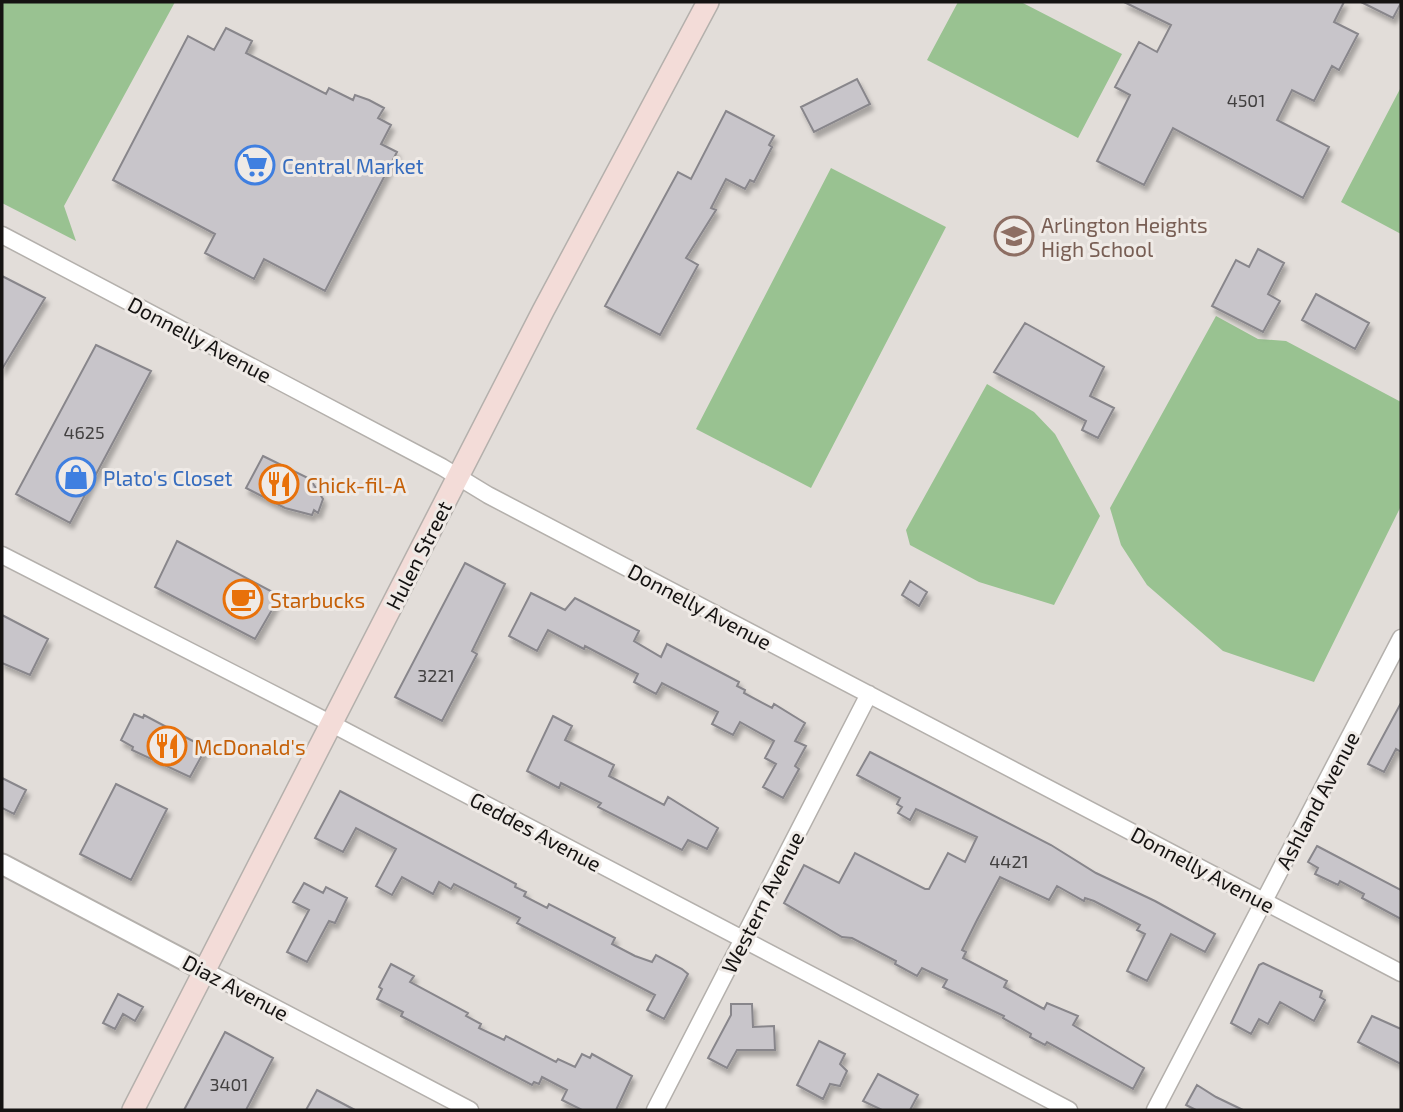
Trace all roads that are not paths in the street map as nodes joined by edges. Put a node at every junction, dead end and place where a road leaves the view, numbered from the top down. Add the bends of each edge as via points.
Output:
1 (708, 2) edge
2 (2, 235) edge
3 (459, 476) junction
4 (2, 555) edge
5 (1401, 638) edge
6 (1396, 659) edge
7 (869, 694) junction
8 (332, 724) junction
9 (2, 864) edge
10 (1264, 901) junction
11 (743, 939) junction
12 (205, 971) junction
13 (1401, 972) edge
14 (133, 1110) edge
15 (470, 1110) edge
16 (655, 1110) edge
17 (1069, 1110) edge
18 (1155, 1110) edge

1 - 3 main road, Hulen Street
2 - 3 street, Donnelly Avenue
3 - 7 street, Donnelly Avenue
3 - 8 main road, Hulen Street
4 - 8 street, Geddes Avenue
5 - 6 street, Ashland Avenue
6 - 10 street, Ashland Avenue
7 - 10 street, Donnelly Avenue
7 - 11 street, Western Avenue
8 - 11 street, Geddes Avenue
8 - 12 main road, Hulen Street
9 - 12 street, Diaz Avenue
10 - 13 street, Donnelly Avenue
10 - 18 street, Ashland Avenue
11 - 16 street, Western Avenue
11 - 17 street, Geddes Avenue
12 - 14 main road, Hulen Street
12 - 15 street, Diaz Avenue

